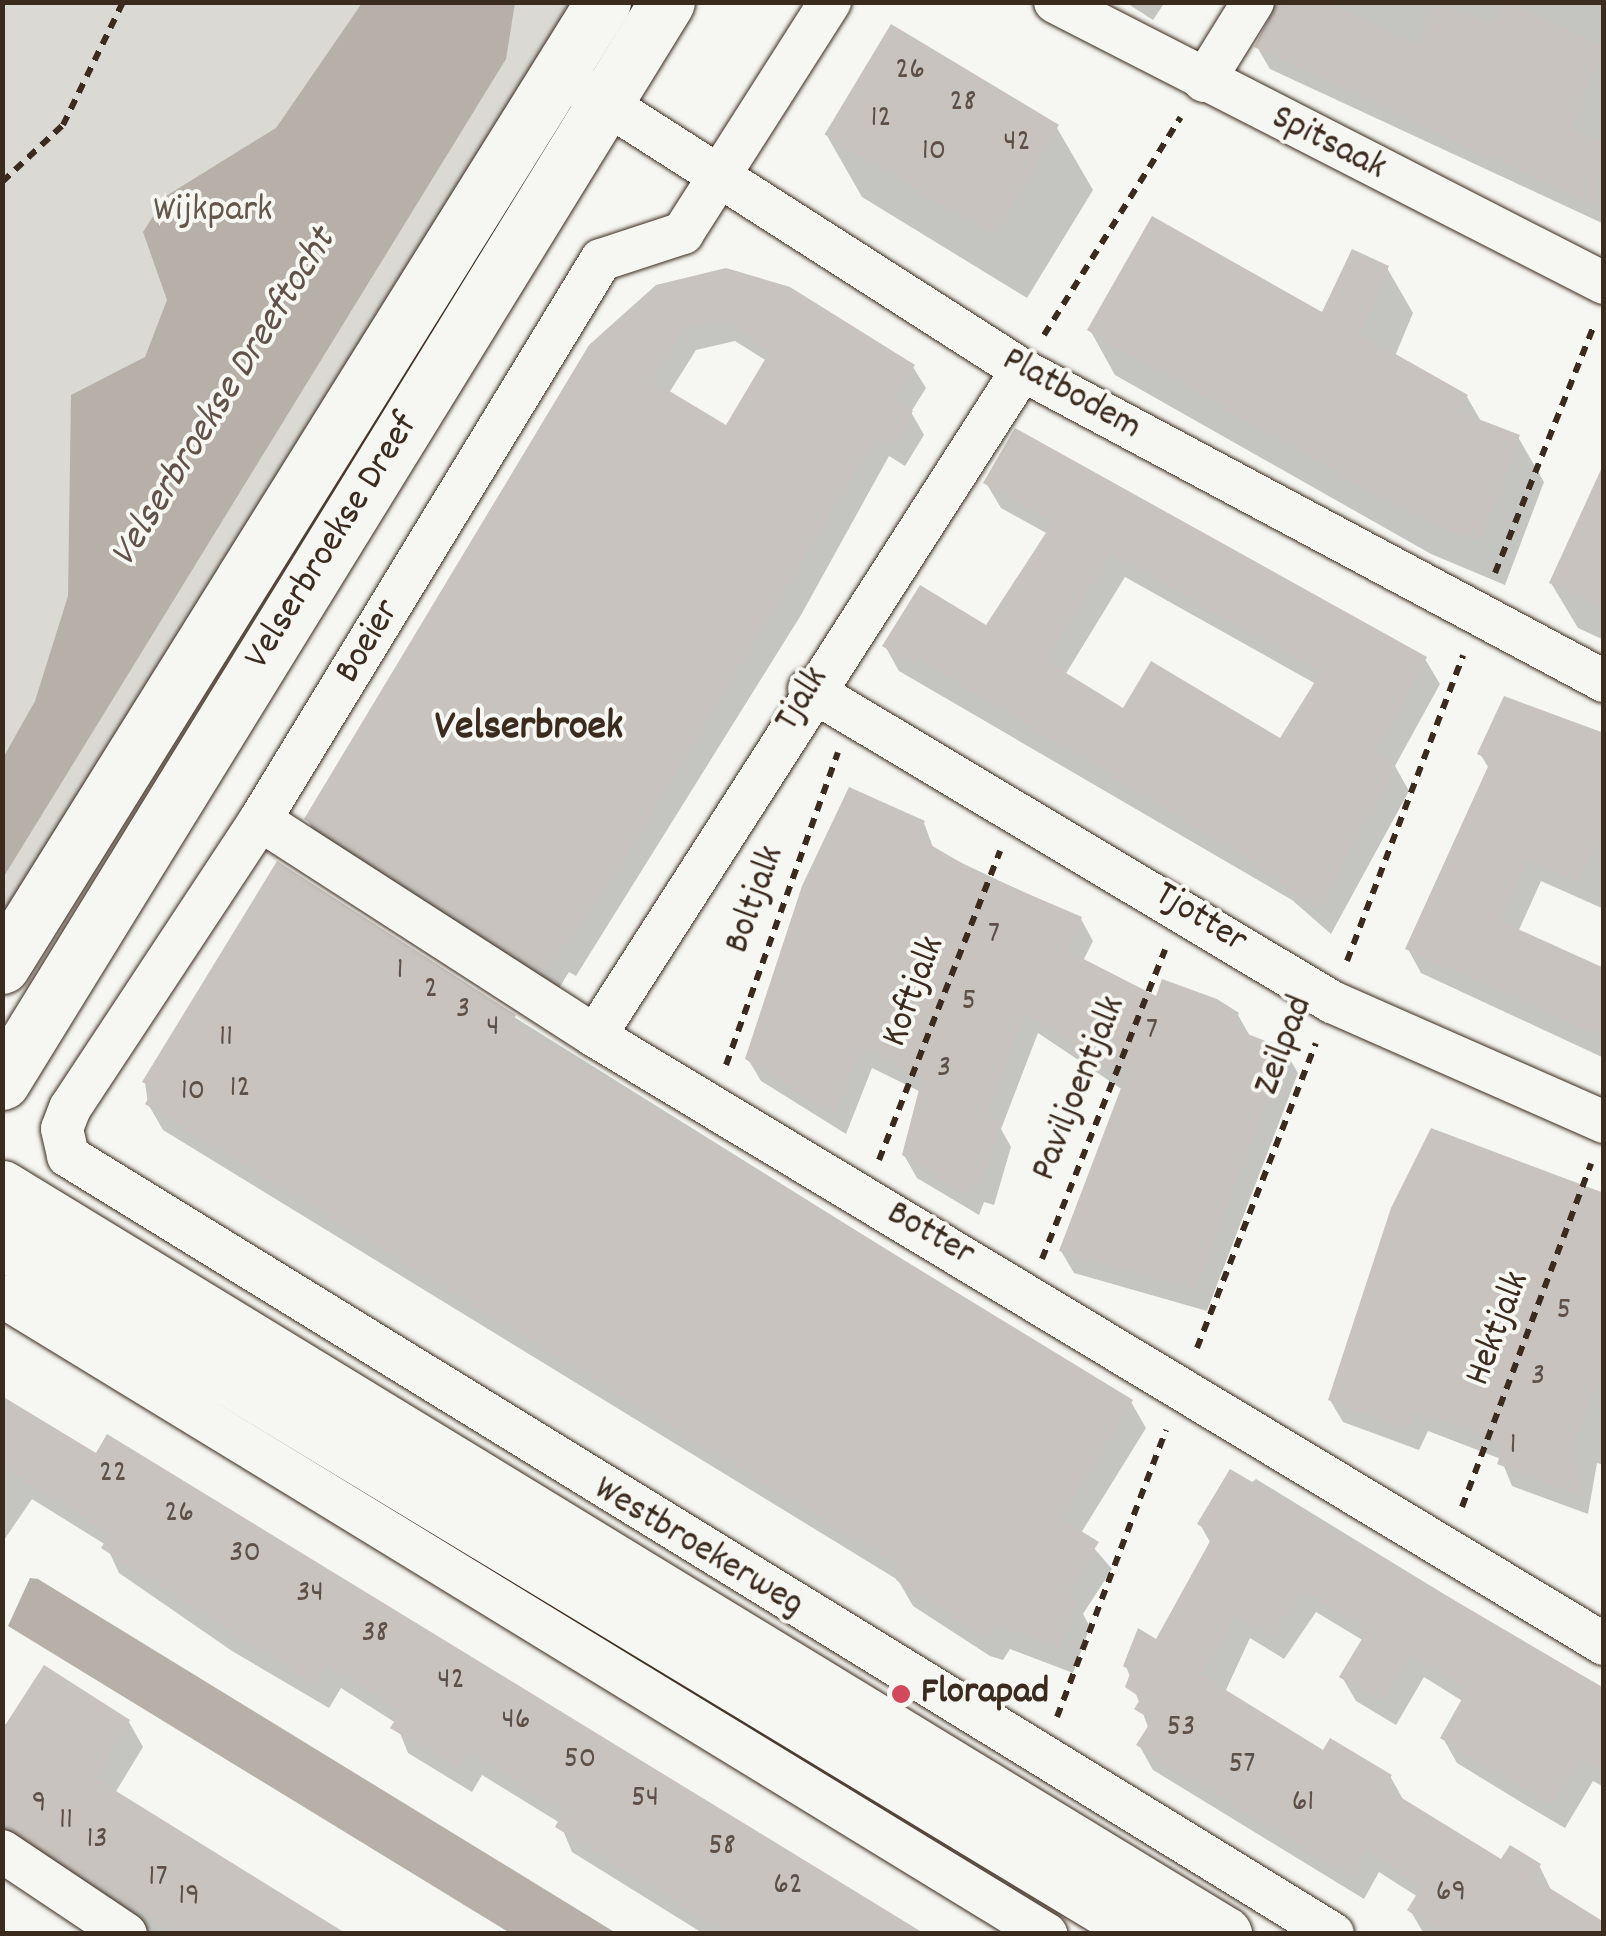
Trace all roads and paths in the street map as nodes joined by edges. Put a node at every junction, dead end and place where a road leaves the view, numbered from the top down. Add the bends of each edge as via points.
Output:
1 (123, 2) edge
2 (604, 2) edge
3 (667, 2) edge
4 (830, 2) edge
5 (1054, 2) edge
6 (1253, 2) edge
7 (559, 74) junction
8 (1204, 81) junction
9 (605, 102) junction
10 (720, 173) junction
11 (2, 182) edge
12 (1600, 300) edge
13 (1022, 370) junction
14 (1478, 617) junction
15 (1604, 681) edge
16 (809, 689) junction
17 (852, 714) junction
18 (1016, 808) junction
19 (260, 820) junction
20 (1182, 907) junction
21 (2, 966) edge
22 (1332, 1002) junction
23 (595, 1036) junction
24 (2, 1082) edge
25 (711, 1106) junction
26 (1600, 1134) edge
27 (68, 1156) joint
28 (2, 1188) edge
29 (864, 1197) junction
30 (2, 1241) edge
31 (1028, 1292) junction
32 (2, 1296) edge
33 (225, 1376) junction
34 (1181, 1390) junction
35 (1446, 1549) junction
36 (1604, 1644) edge
37 (1042, 1757) junction
38 (2, 1851) edge
39 (126, 1934) edge
40 (1046, 1934) edge
41 (1148, 1934) edge
42 (1224, 1934) edge
43 (1333, 1934) edge

1 - 11 path via 63,125
2 - 7 main road, Velserbroekse Dreef
3 - 9 main road, Velserbroekse Dreef
4 - 10 street, Boeier
5 - 8 street, Spitsaak
6 - 8 street
7 - 9 street, Platbodem
7 - 21 main road, Velserbroekse Dreef
8 - 12 street, Spitsaak
8 - 13 path
9 - 10 street, Platbodem
9 - 24 main road, Velserbroekse Dreef
10 - 13 street, Platbodem
10 - 19 street, Boeier via 683,233 601,260
12 - 14 path, Zeilpad
13 - 14 street, Platbodem
13 - 16 street, Tjalk
14 - 15 street, Platbodem
14 - 22 path, Zeilpad
16 - 17 street, Tjotter
16 - 23 street, Tjalk
17 - 18 street, Tjotter
17 - 25 path, Boltjalk
18 - 20 street, Tjotter
18 - 29 path, Koftjalk
19 - 23 street, Botter
19 - 27 street, Boeier via 70,1108 62,1129
20 - 22 street, Tjotter
20 - 31 path, Paviljoentjalk
22 - 26 street, Tjotter
22 - 34 path, Zeilpad
23 - 25 street, Botter
25 - 29 street, Botter
26 - 35 path, Hektjalk
27 - 37 street, Westbroekerweg via 92,1178
28 - 33 main road, Westbroekerweg
29 - 31 street, Botter
30 - 33 main road, Westbroekerweg
31 - 34 street, Botter
32 - 33 street, Westbroekerweg
33 - 40 street, Westbroekerweg
33 - 41 main road, Westbroekerweg
33 - 42 main road, Westbroekerweg
34 - 35 street, Botter
34 - 37 path, Zeilpad
35 - 36 street, Botter
37 - 43 street, Westbroekerweg
38 - 39 street

